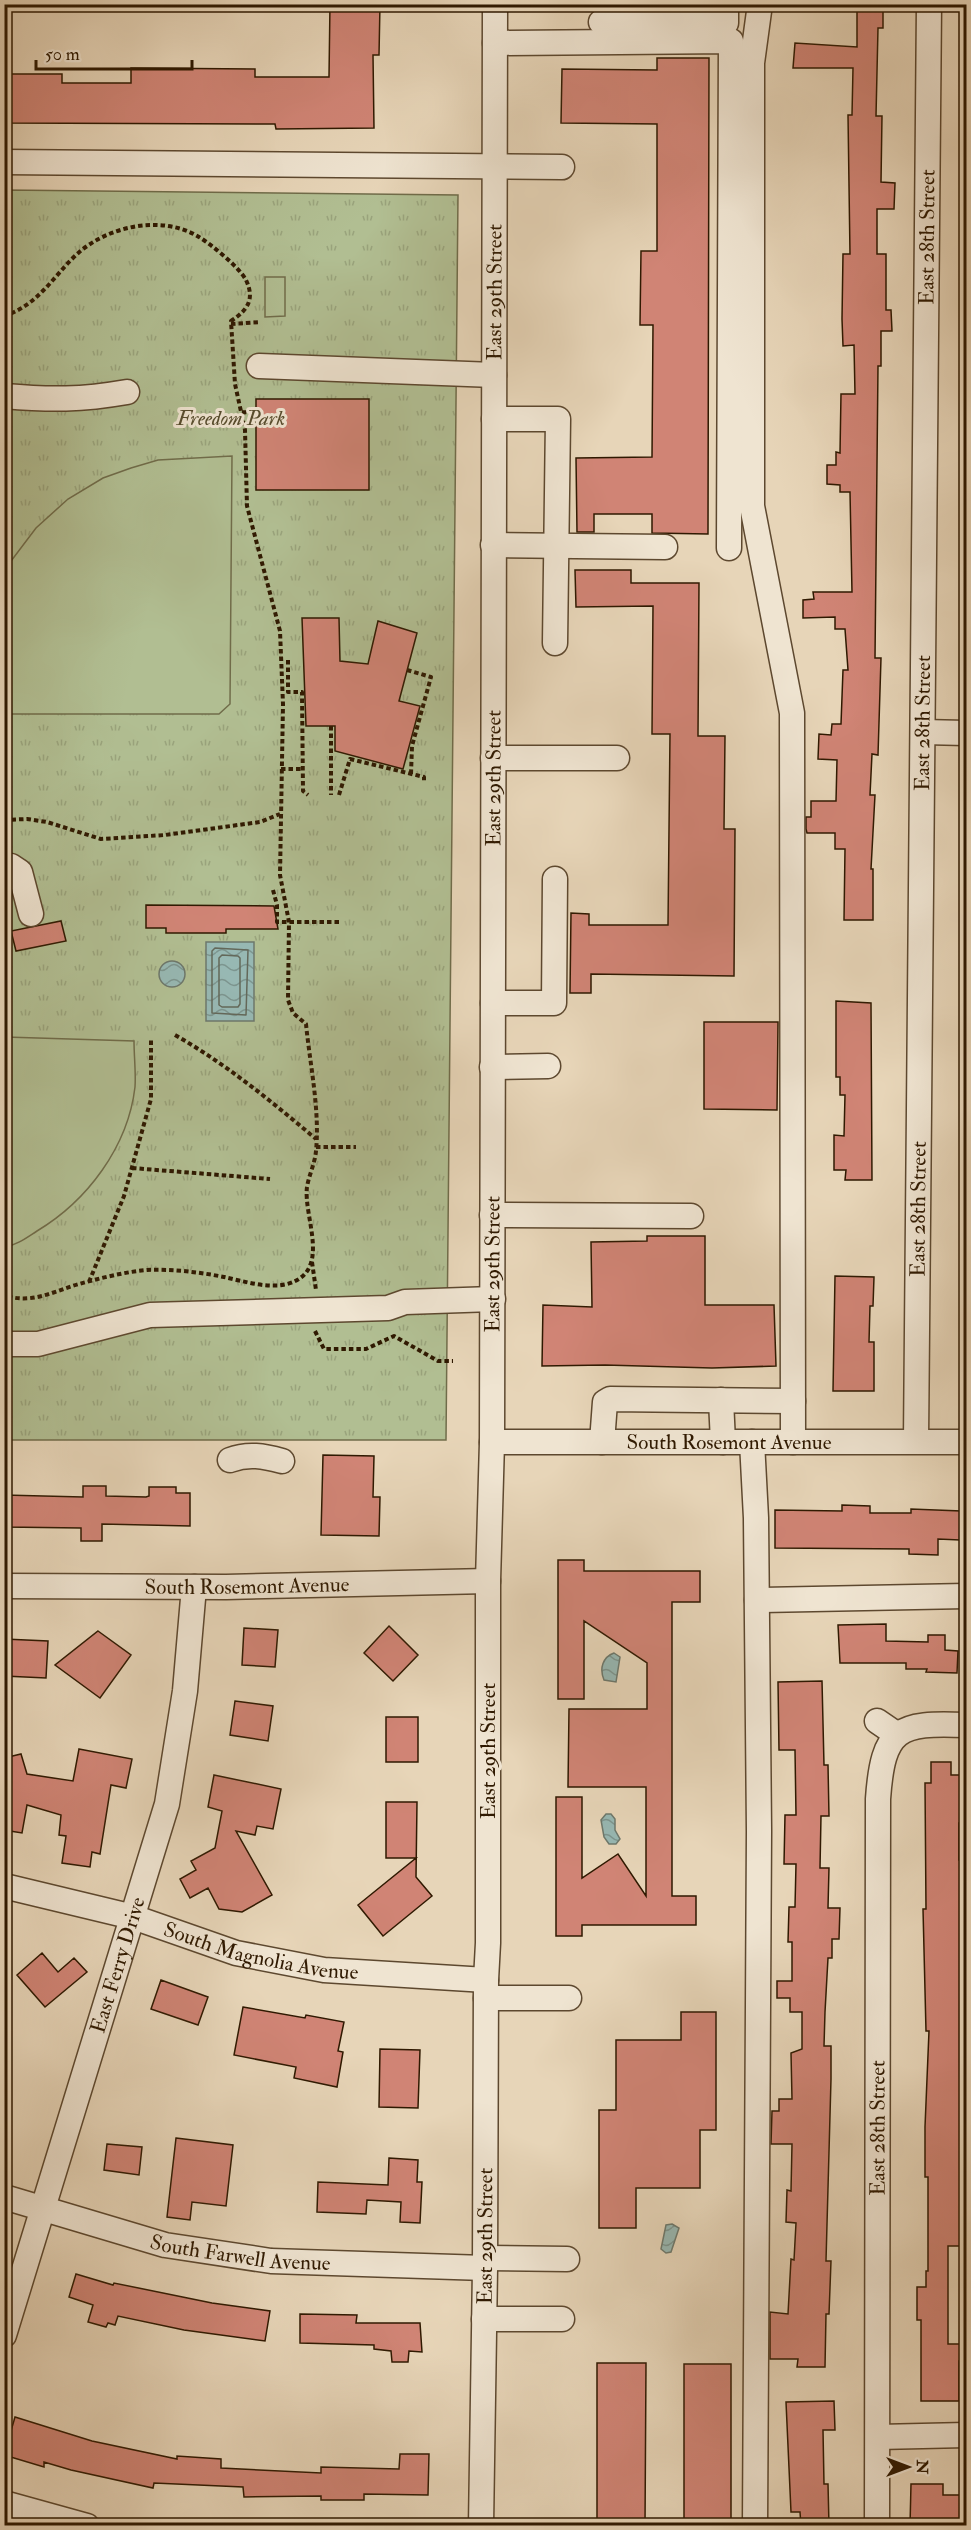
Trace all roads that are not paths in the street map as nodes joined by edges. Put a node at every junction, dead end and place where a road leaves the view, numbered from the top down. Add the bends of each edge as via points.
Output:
1 (495, 4) edge
2 (726, 4) edge
3 (760, 4) edge
4 (929, 4) edge
5 (601, 22) dead end
6 (495, 43) junction
7 (4, 162) edge
8 (494, 166) junction
9 (562, 167) dead end
10 (259, 366) dead end
11 (494, 375) junction
12 (127, 392) dead end
13 (4, 396) edge
14 (494, 420) junction
15 (493, 545) junction
16 (557, 545) junction
17 (665, 547) dead end
18 (729, 548) dead end
19 (555, 643) dead end
20 (923, 732) junction
21 (966, 733) edge
22 (493, 758) junction
23 (616, 758) dead end
24 (4, 865) edge
25 (555, 879) dead end
26 (31, 914) dead end
27 (493, 1003) junction
28 (548, 1066) dead end
29 (492, 1067) junction
30 (492, 1215) junction
31 (692, 1216) dead end
32 (493, 1299) junction
33 (4, 1344) edge
34 (721, 1400) junction
35 (793, 1401) junction
36 (916, 1441) junction
37 (492, 1442) junction
38 (602, 1442) junction
39 (723, 1442) junction
40 (752, 1442) junction
41 (793, 1442) junction
42 (966, 1442) edge
43 (230, 1460) dead end
44 (282, 1461) dead end
45 (488, 1581) junction
46 (4, 1586) edge
47 (194, 1587) junction
48 (966, 1596) edge
49 (757, 1599) junction
50 (966, 1725) edge
51 (4, 1886) edge
52 (133, 1917) junction
53 (486, 1989) junction
54 (569, 1998) dead end
55 (4, 2197) edge
56 (45, 2208) junction
57 (567, 2259) dead end
58 (485, 2263) junction
59 (484, 2319) junction
60 (562, 2319) dead end
61 (4, 2335) edge
62 (966, 2435) edge
63 (878, 2436) junction
64 (4, 2503) edge
65 (87, 2526) edge
66 (481, 2526) edge
67 (755, 2526) edge
68 (877, 2526) edge

1 - 6 street, East 29th Street
2 - 5 street via 726,23
3 - 35 street via 752,63 752,506 792,713
4 - 20 street, East 28th Street
6 - 8 street, East 29th Street
6 - 18 street via 731,41
7 - 8 street
8 - 9 street
8 - 11 street, East 29th Street
10 - 11 street
11 - 14 street, East 29th Street
12 - 13 street via 83,399
14 - 15 street, East 29th Street
14 - 16 street via 558,419
15 - 16 street
15 - 22 street, East 29th Street
16 - 17 street
16 - 19 street
20 - 21 street
20 - 36 street, East 28th Street
22 - 23 street
22 - 27 street, East 29th Street
24 - 26 street via 20,872
25 - 27 street via 554,1003
27 - 29 street, East 29th Street
28 - 29 street
29 - 30 street, East 29th Street
30 - 31 street
30 - 32 street, East 29th Street
32 - 33 street via 405,1302 388,1308 150,1315 38,1344
32 - 37 street, East 29th Street
34 - 35 street
34 - 38 street via 610,1399 605,1402
34 - 39 street
35 - 41 street
36 - 41 street, South Rosemont Avenue
36 - 42 street, South Rosemont Avenue
37 - 38 street, South Rosemont Avenue
37 - 45 street, East 29th Street
38 - 39 street, South Rosemont Avenue
39 - 40 street, South Rosemont Avenue
40 - 41 street, South Rosemont Avenue
40 - 49 street
43 - 44 street via 242,1455
45 - 47 street, South Rosemont Avenue
45 - 53 street, East 29th Street
46 - 47 street, South Rosemont Avenue
47 - 52 street, East Ferry Drive via 185,1691 167,1804
48 - 49 street
49 - 67 street via 759,2091
50 - 63 street, East 28th Street via 886,1728 890,1742 878,1799
51 - 52 street, South Magnolia Avenue
52 - 53 street, South Magnolia Avenue via 236,1953 324,1970
52 - 56 street, East Ferry Drive
53 - 54 street, South Magnolia Avenue
53 - 58 street, East 29th Street
55 - 56 street, South Farwell Avenue
56 - 58 street, South Farwell Avenue via 165,2245 271,2261
56 - 61 street, East Ferry Drive
57 - 58 street, South Farwell Avenue
58 - 59 street, East 29th Street
59 - 60 street
59 - 66 street, East 29th Street
62 - 63 street
63 - 68 street, East 28th Street
64 - 65 street

